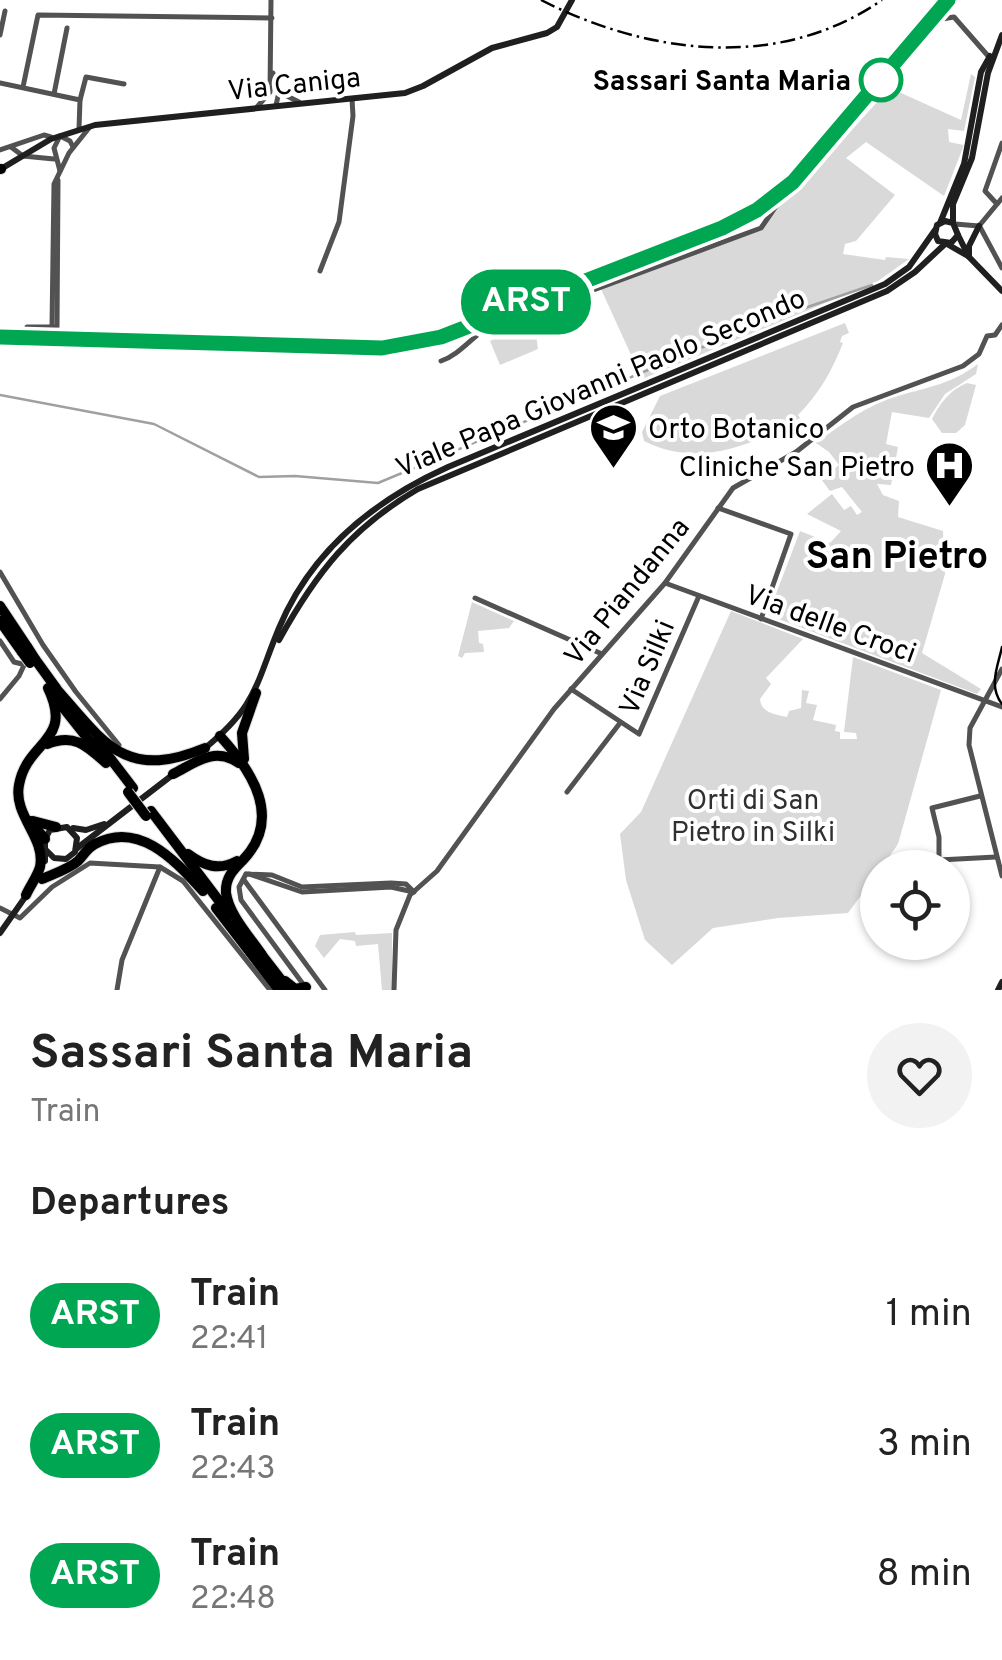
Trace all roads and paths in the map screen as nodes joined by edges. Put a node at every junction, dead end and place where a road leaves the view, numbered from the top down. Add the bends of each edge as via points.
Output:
1 (271, 0) edge
2 (572, 0) edge
3 (5, 12) dead end
4 (272, 18) junction
5 (67, 28) dead end
6 (1002, 34) edge
7 (0, 36) edge
8 (991, 54) junction
9 (272, 70) junction
10 (0, 83) edge
11 (124, 84) dead end
12 (23, 88) junction
13 (279, 92) junction
14 (54, 94) junction
15 (268, 95) junction
16 (352, 99) junction
17 (80, 100) junction
18 (304, 104) junction
19 (276, 107) junction
20 (254, 109) junction
21 (91, 126) junction
22 (79, 128) junction
23 (57, 137) junction
24 (1002, 143) edge
25 (11, 146) junction
26 (73, 147) junction
27 (0, 150) edge
28 (22, 156) junction
29 (54, 159) junction
30 (0, 169) edge
31 (59, 174) junction
32 (1000, 201) edge
33 (937, 226) junction
34 (956, 226) junction
35 (975, 226) junction
36 (948, 246) junction
37 (969, 257) junction
38 (1002, 268) edge
39 (320, 271) dead end
40 (1002, 291) edge
41 (1002, 325) edge
42 (28, 327) dead end
43 (441, 361) dead end
44 (718, 508) junction
45 (0, 572) edge
46 (665, 584) junction
47 (699, 595) junction
48 (475, 598) dead end
49 (0, 606) edge
50 (761, 619) junction
51 (0, 621) edge
52 (0, 641) edge
53 (43, 645) junction
54 (273, 650) junction
55 (602, 654) junction
56 (27, 657) junction
57 (1002, 669) edge
58 (51, 686) junction
59 (571, 689) junction
60 (256, 694) junction
61 (0, 699) edge
62 (984, 701) junction
63 (1002, 706) edge
64 (620, 723) junction
65 (220, 736) junction
66 (46, 744) junction
67 (119, 745) dead end
68 (205, 748) junction
69 (106, 762) junction
70 (172, 774) junction
71 (250, 774) junction
72 (130, 790) junction
73 (567, 792) dead end
74 (980, 796) junction
75 (18, 798) junction
76 (148, 814) junction
77 (27, 818) junction
78 (110, 821) junction
79 (62, 827) junction
80 (45, 844) junction
81 (76, 849) junction
82 (939, 850) edge
83 (250, 851) junction
84 (996, 857) junction
85 (64, 859) junction
86 (970, 860) edge
87 (160, 866) junction
88 (245, 876) junction
89 (1002, 876) edge
90 (39, 881) junction
91 (203, 891) junction
92 (412, 892) junction
93 (26, 895) junction
94 (0, 908) edge
95 (10, 914) junction
96 (0, 933) edge
97 (262, 954) junction
98 (278, 975) junction
99 (262, 979) junction
100 (1002, 982) edge
101 (307, 989) edge
102 (117, 990) edge
103 (256, 990) edge
104 (270, 990) edge
105 (279, 990) edge
106 (290, 990) edge
107 (325, 990) edge
108 (394, 990) edge
109 (998, 990) edge

1 - 4 street
2 - 16 main road, Via Caniga via 547,33 492,48 405,93
3 - 7 street
4 - 9 street
4 - 12 street via 38,15
5 - 14 street
6 - 8 main road
8 - 33 main road, Viale Papa Giovanni Paolo Secondo via 981,72 964,164
8 - 34 main road via 975,146 953,204
8 - 43 street via 956,18 924,22 843,111 761,228 502,320
9 - 13 street
9 - 15 street
10 - 12 street
11 - 17 street via 86,77
12 - 14 street
13 - 18 street
13 - 19 street
14 - 17 street
15 - 19 street
15 - 20 street
16 - 18 main road, Via Caniga
16 - 39 street via 344,195
17 - 22 street
18 - 19 main road, Via Caniga
19 - 20 main road, Via Caniga
20 - 21 main road, Via Caniga
21 - 22 main road, Via Caniga
21 - 26 street
22 - 23 main road, Via Caniga
23 - 25 street via 44,134
23 - 26 street
23 - 28 main road, Via Caniga
23 - 29 street
24 - 32 street via 985,192
25 - 27 street
25 - 28 street
26 - 31 street
28 - 29 street
28 - 30 main road, Via Caniga
29 - 31 street
31 - 42 street via 55,327
32 - 35 street
33 - 34 main road
33 - 36 main road via 938,240
33 - 54 main road, Viale Papa Giovanni Paolo Secondo via 909,267 884,284 386,499 313,570
34 - 35 street
34 - 36 main road, Viale Papa Giovanni Paolo Secondo
34 - 37 main road
35 - 37 main road
35 - 38 street
36 - 37 main road
36 - 54 main road, Viale Papa Giovanni Paolo Secondo via 887,291 418,488 339,550
37 - 40 main road
41 - 44 street, Via Piandanna via 963,366 853,407 796,452 733,488
44 - 46 street, Via Piandanna
44 - 50 street via 791,534
45 - 53 street
46 - 47 street, Via delle Croci
46 - 55 street, Via Piandanna
47 - 50 street, Via delle Croci
47 - 64 street, Via Silki via 639,734
48 - 55 street
49 - 56 highway
50 - 62 street, Via delle Croci
51 - 56 highway
52 - 56 street via 14,662
53 - 56 street
53 - 67 street
54 - 60 main road, Viale Papa Giovanni Paolo Secondo
55 - 59 street, Via Piandanna
56 - 58 highway
56 - 61 street
57 - 62 street
58 - 66 highway via 57,718
58 - 68 highway via 118,753 152,762
58 - 69 highway
58 - 72 highway
59 - 64 street, Via Silki
59 - 92 street, Via Piandanna via 437,870
60 - 65 main road, Viale Papa Giovanni Paolo Secondo
60 - 71 highway via 241,742
62 - 63 street, Via delle Croci
62 - 74 street via 969,746
64 - 73 street, Via Silki
65 - 68 main road, Viale Papa Giovanni Paolo Secondo
65 - 71 highway
66 - 69 highway via 81,741
66 - 75 highway via 24,769
68 - 70 main road, Viale Papa Giovanni Paolo Secondo
69 - 72 highway
70 - 71 highway via 218,755
70 - 78 main road, Viale Papa Giovanni Paolo Secondo
71 - 83 highway via 263,816
72 - 76 highway, bridge
74 - 82 street via 932,808
74 - 84 street
75 - 77 highway
75 - 93 highway via 40,854
76 - 83 highway via 202,864 226,866
76 - 91 highway
76 - 97 highway
77 - 79 highway
77 - 80 highway
78 - 79 main road, Viale Papa Giovanni Paolo Secondo via 86,830
78 - 81 main road, Viale Papa Giovanni Paolo Secondo
79 - 80 main road
79 - 81 main road via 76,834
80 - 85 main road via 53,858
80 - 90 main road
81 - 85 main road
83 - 97 highway via 230,874 226,893
84 - 86 street
84 - 89 street
85 - 90 main road
87 - 95 street via 90,863 52,887 25,916
87 - 99 street via 183,881
87 - 102 street via 122,960
88 - 92 street via 294,890 392,886
88 - 101 street via 241,900
88 - 107 street
90 - 91 highway via 77,862 98,842 130,839 164,851
90 - 93 main road
91 - 105 highway
92 - 108 street, Via Piandanna via 398,923
93 - 95 main road
94 - 95 street
95 - 96 main road
97 - 98 highway
98 - 101 highway via 295,989
98 - 106 highway
99 - 103 street
99 - 104 street
100 - 109 main road

